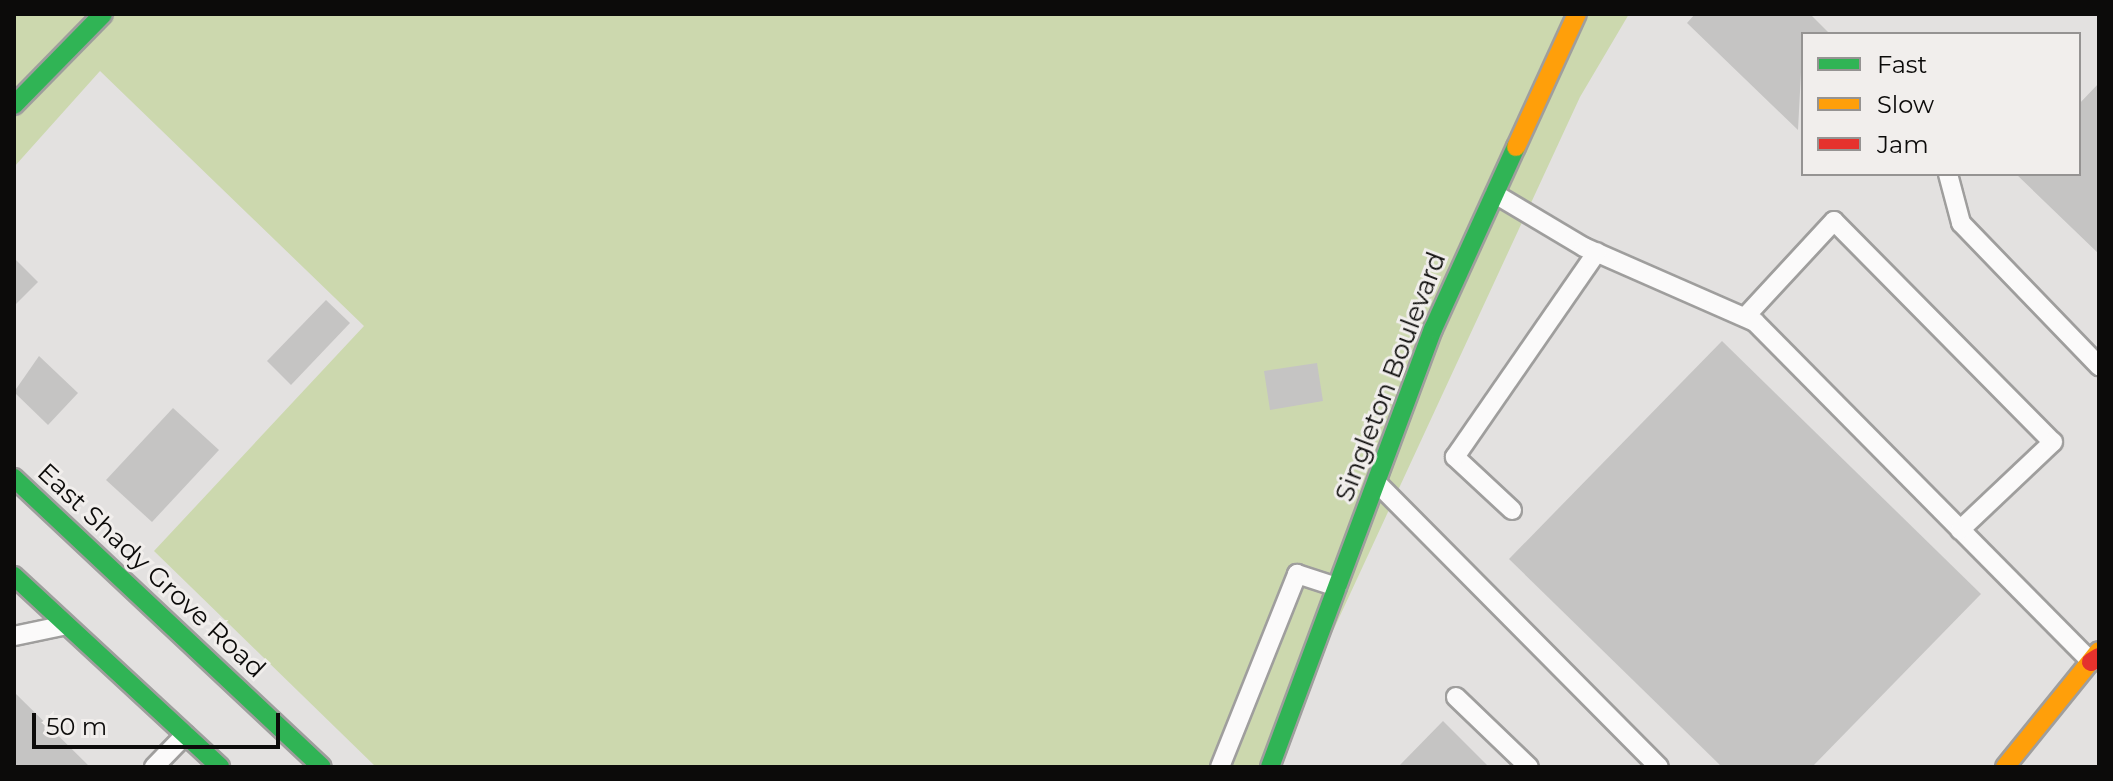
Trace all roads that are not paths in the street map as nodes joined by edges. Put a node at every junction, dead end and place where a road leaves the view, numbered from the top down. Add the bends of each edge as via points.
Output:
1 (103, 14) edge
2 (1577, 14) edge
3 (14, 105) edge
4 (1949, 176) edge
5 (1494, 193) junction
6 (1597, 252) junction
7 (1745, 317) junction
8 (2099, 366) edge
9 (14, 478) edge
10 (1377, 483) junction
11 (1512, 510) dead end
12 (1960, 530) junction
13 (14, 576) edge
14 (1337, 587) junction
15 (67, 625) junction
16 (14, 636) edge
17 (2096, 657) edge
18 (1456, 697) dead end
19 (185, 735) junction
20 (154, 767) edge
21 (220, 767) edge
22 (322, 767) edge
23 (1220, 767) edge
24 (1270, 767) edge
25 (1529, 767) edge
26 (1659, 767) edge
27 (2005, 767) edge

1 - 3 street
2 - 5 street, Singleton Boulevard
4 - 8 lane via 1961,223
5 - 6 lane
5 - 10 street, Singleton Boulevard
6 - 7 lane
6 - 11 lane via 1455,457
7 - 12 lane
7 - 12 lane via 1834,221 2053,442
9 - 22 street, East Shady Grove Road
10 - 14 street, Singleton Boulevard
10 - 26 lane
12 - 17 lane
13 - 15 street
14 - 23 lane via 1297,574
14 - 24 street, Singleton Boulevard
15 - 16 lane
15 - 19 street
17 - 27 street
18 - 25 lane
19 - 20 lane
19 - 21 street

